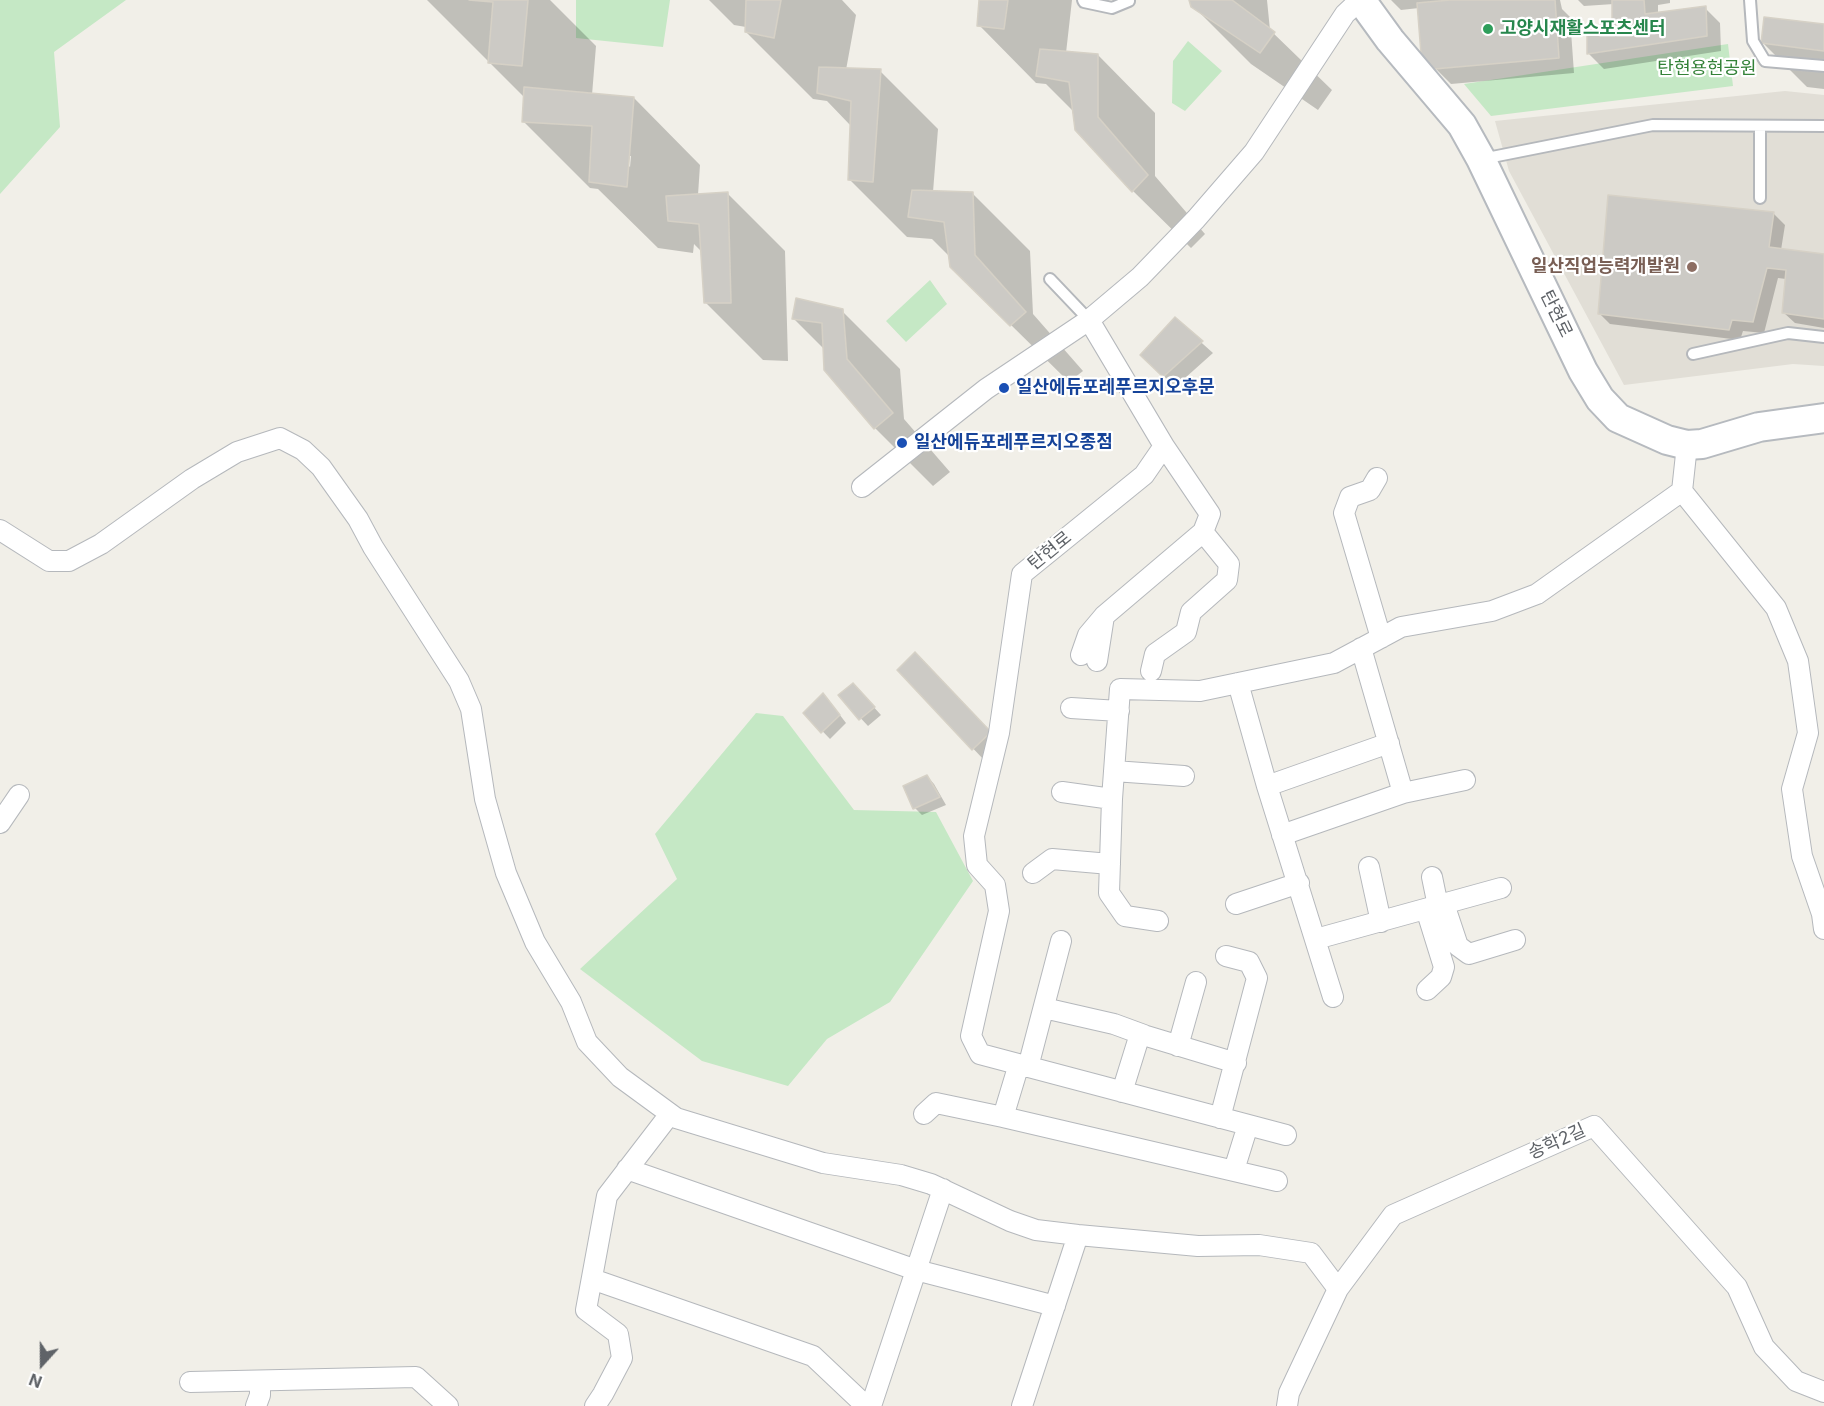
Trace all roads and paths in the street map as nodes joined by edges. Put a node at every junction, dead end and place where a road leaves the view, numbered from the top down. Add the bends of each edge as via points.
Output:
1 (1083, 0) edge
2 (1360, 0) edge
3 (1750, 0) edge
4 (1129, 1) edge
5 (1824, 66) edge
6 (1760, 126) junction
7 (1824, 126) edge
8 (1481, 159) junction
9 (1760, 198) dead end
10 (1050, 279) dead end
11 (1089, 320) junction
12 (1824, 337) edge
13 (1693, 354) dead end
14 (1824, 418) edge
15 (1687, 445) junction
16 (1164, 446) junction
17 (1377, 478) dead end
18 (862, 488) dead end
19 (1682, 492) junction
20 (0, 530) edge
21 (1203, 532) junction
22 (1381, 638) junction
23 (1361, 648) junction
24 (1089, 658) dead end
25 (1151, 672) dead end
26 (1238, 683) junction
27 (1071, 708) dead end
28 (1119, 711) junction
29 (1816, 730) edge
30 (1389, 743) junction
31 (1114, 771) junction
32 (1184, 776) dead end
33 (1466, 780) dead end
34 (1267, 786) junction
35 (1062, 792) dead end
36 (1403, 793) junction
37 (19, 795) dead end
38 (1112, 799) junction
39 (0, 824) edge
40 (1282, 835) junction
41 (1110, 864) junction
42 (1370, 867) dead end
43 (1033, 873) dead end
44 (1432, 877) dead end
45 (1299, 883) junction
46 (1501, 888) dead end
47 (1236, 903) dead end
48 (1436, 907) junction
49 (1823, 920) edge
50 (1158, 921) dead end
51 (1381, 922) junction
52 (1316, 939) junction
53 (1515, 939) dead end
54 (1061, 941) dead end
55 (1226, 956) dead end
56 (1196, 982) dead end
57 (1427, 990) dead end
58 (1334, 997) dead end
59 (1044, 1008) junction
60 (1144, 1035) junction
61 (1178, 1046) junction
62 (1236, 1062) junction
63 (1024, 1066) junction
64 (1122, 1092) junction
65 (670, 1114) junction
66 (924, 1114) dead end
67 (1003, 1117) junction
68 (1220, 1118) junction
69 (1248, 1125) junction
70 (1286, 1135) dead end
71 (627, 1169) junction
72 (1234, 1170) junction
73 (1278, 1181) dead end
74 (943, 1189) junction
75 (1077, 1236) junction
76 (916, 1270) junction
77 (592, 1279) junction
78 (1338, 1289) junction
79 (1055, 1306) junction
80 (190, 1382) dead end
81 (260, 1382) junction
82 (1824, 1392) edge
83 (256, 1406) edge
84 (448, 1406) edge
85 (595, 1406) edge
86 (868, 1406) edge
87 (1022, 1406) edge
88 (1287, 1406) edge

1 - 4 lane via 1112,8
2 - 8 main road, 탄현로 via 1462,125
2 - 11 street, 탄현로 via 1345,14 1254,152 1140,277
3 - 5 lane via 1754,41 1765,61
6 - 7 lane
6 - 8 lane via 1653,125
6 - 9 lane
8 - 15 main road, 탄현로 via 1600,399 1618,418
10 - 11 lane
11 - 16 street
11 - 18 street, 탄현로 via 986,389
12 - 13 lane via 1788,333
14 - 15 main road, 탄현로 via 1759,427
15 - 19 street
16 - 21 street via 1210,514
16 - 63 street, 탄현로 via 1144,475 1022,574 999,733 974,836 976,865 995,885 999,911 971,1036 980,1054
17 - 22 street via 1370,490 1350,497 1344,513
19 - 22 street via 1537,594 1492,611 1401,627
19 - 29 street via 1776,608 1798,661
20 - 65 street via 49,561 69,561 101,544 237,452 280,438 303,450 321,467 358,519 459,681 471,709 484,799 506,873 535,942 570,1002 587,1041 620,1077
21 - 24 street via 1104,616 1088,635
21 - 25 street via 1229,564 1227,580 1191,612 1186,632 1155,654
22 - 23 street
23 - 26 street via 1334,663
23 - 30 street
26 - 28 street via 1200,691 1120,689
26 - 34 street
27 - 28 street
28 - 31 street
29 - 49 street via 1792,789 1802,856
30 - 34 street
30 - 36 street
31 - 32 street
31 - 38 street
33 - 36 street
34 - 40 street
35 - 38 street
36 - 40 street
37 - 39 street
38 - 41 street
40 - 45 street
41 - 43 street via 1052,859
41 - 50 street via 1109,893 1125,916
42 - 51 street
44 - 48 street
45 - 47 street
45 - 52 street
46 - 48 street
48 - 51 street
48 - 53 street via 1458,946 1469,954
48 - 57 street via 1444,967 1441,977
51 - 52 street
52 - 58 street
54 - 59 street
55 - 62 street via 1249,962 1257,978
56 - 61 street
59 - 60 street
59 - 63 street
60 - 61 street
60 - 64 street via 1140,1034
61 - 62 street
62 - 68 street
63 - 64 street, 탄현로
63 - 67 street
64 - 68 street, 탄현로
65 - 71 street
65 - 74 street via 823,1162 901,1175
66 - 67 street via 936,1103
67 - 72 street
68 - 69 street, 탄현로
69 - 70 street, 탄현로
69 - 72 street
71 - 76 street
71 - 77 street via 607,1196
72 - 73 street
74 - 75 street via 1010,1221 1036,1230
74 - 76 street
75 - 78 street via 1198,1246 1258,1245 1311,1253
75 - 79 street
76 - 79 street
76 - 86 street
77 - 85 street via 586,1310 618,1334 622,1358
77 - 86 street via 813,1356
78 - 82 street, 송학2길 via 1393,1215 1594,1126 1737,1287 1764,1347 1796,1381
78 - 88 street, 송학2길 via 1289,1393
79 - 87 street
80 - 81 street
81 - 83 street
81 - 84 street via 416,1377

